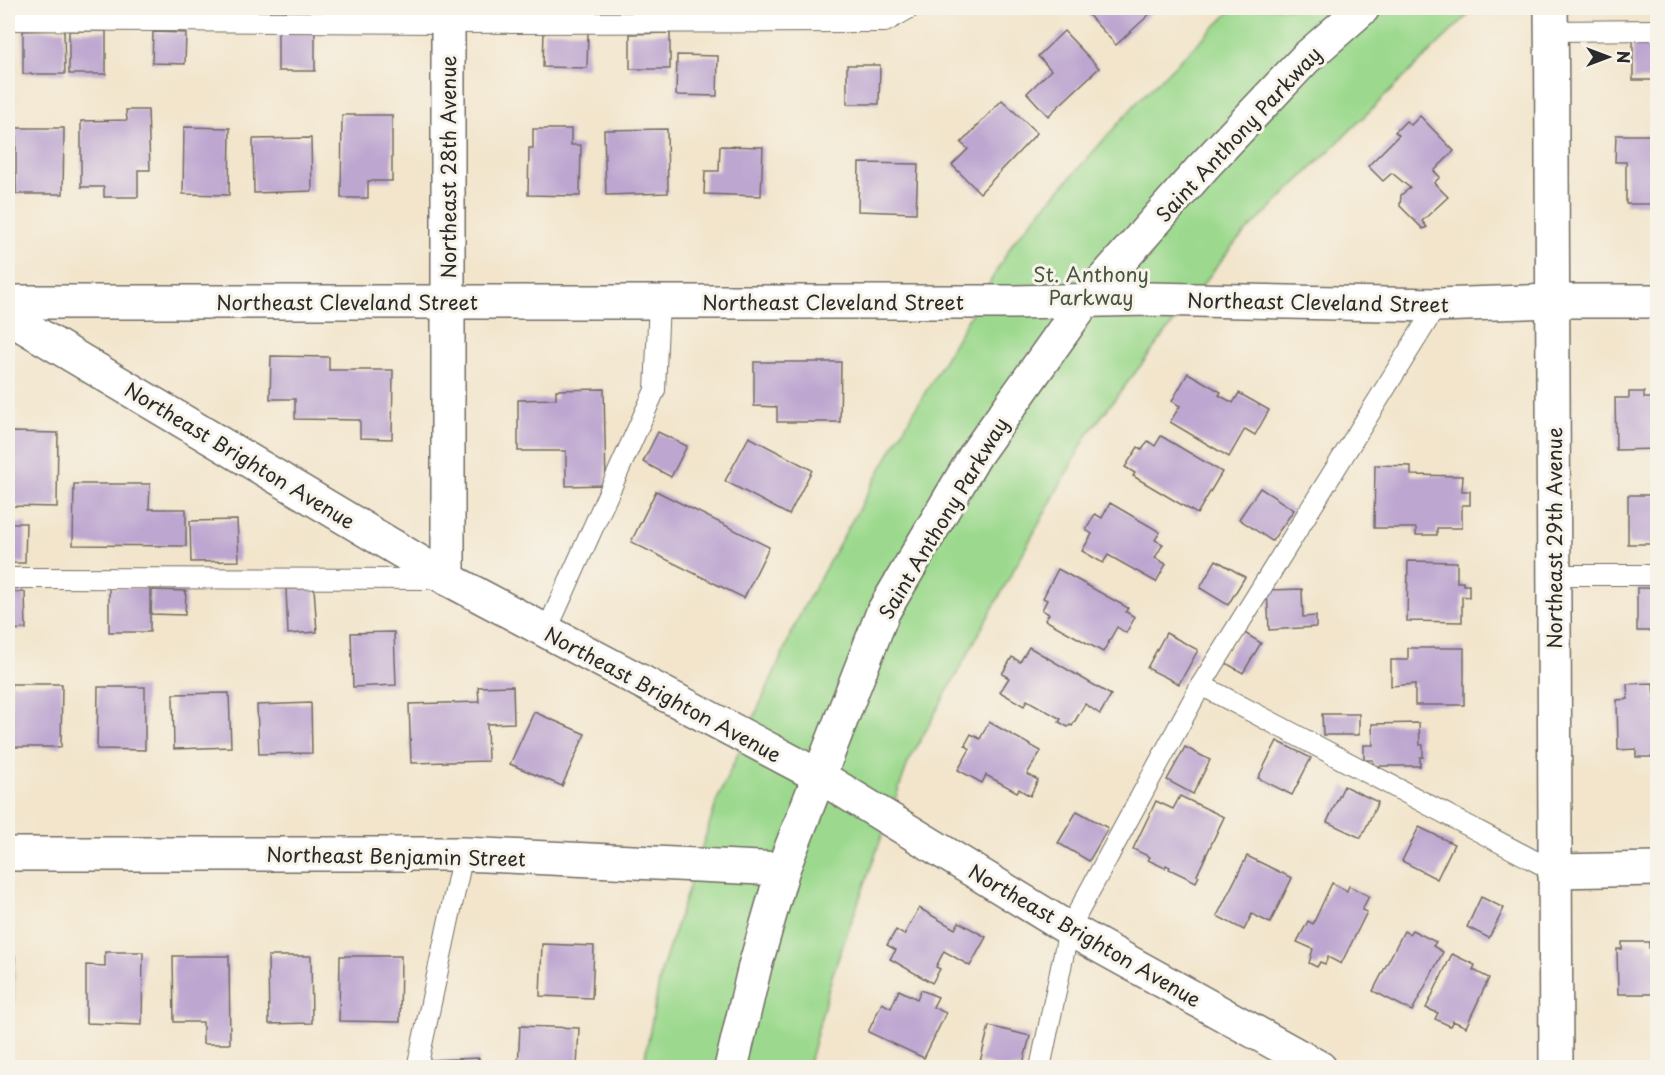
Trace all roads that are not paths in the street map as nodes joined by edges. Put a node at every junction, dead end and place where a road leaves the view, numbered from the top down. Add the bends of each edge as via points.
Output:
1 (910, 8) edge
2 (1364, 8) edge
3 (448, 15) edge
4 (1551, 19) edge
5 (8, 20) edge
6 (1658, 30) edge
7 (1553, 301) junction
8 (1658, 301) edge
9 (8, 302) edge
10 (448, 302) junction
11 (659, 302) junction
12 (1084, 302) junction
13 (1437, 305) junction
14 (8, 317) edge
15 (1554, 575) junction
16 (1658, 575) edge
17 (8, 578) edge
18 (448, 579) junction
19 (546, 632) junction
20 (1201, 685) junction
21 (819, 776) junction
22 (8, 854) edge
23 (464, 854) junction
24 (783, 869) junction
25 (1658, 869) edge
26 (1554, 871) junction
27 (1069, 929) junction
28 (417, 1068) edge
29 (730, 1068) edge
30 (1041, 1068) edge
31 (1320, 1068) edge
32 (1556, 1068) edge

1 - 3 lane via 885,22
2 - 12 street, Saint Anthony Parkway via 1306,58 1203,166
3 - 5 lane
3 - 10 street, Northeast 28th Avenue
4 - 6 lane
4 - 7 street, Northeast 29th Avenue
7 - 8 street, Northeast Cleveland Street
7 - 13 street, Northeast Cleveland Street
7 - 15 street, Northeast 29th Avenue
9 - 10 street, Northeast Cleveland Street
10 - 11 street, Northeast Cleveland Street
10 - 18 street, Northeast 28th Avenue
11 - 12 street, Northeast Cleveland Street
11 - 19 lane via 655,390
12 - 13 street, Northeast Cleveland Street via 1148,299
12 - 21 street, Saint Anthony Parkway via 976,454 884,612
13 - 20 lane
14 - 18 street, Northeast Brighton Avenue
15 - 16 lane
15 - 26 street, Northeast 29th Avenue
17 - 18 lane
18 - 19 street, Northeast Brighton Avenue
19 - 21 street, Northeast Brighton Avenue
20 - 26 lane
20 - 27 lane
21 - 24 street, Saint Anthony Parkway
21 - 27 street, Northeast Brighton Avenue
22 - 23 street, Northeast Benjamin Street
23 - 24 street, Northeast Benjamin Street
23 - 28 lane
24 - 29 street, Saint Anthony Parkway
25 - 26 street
26 - 32 street, Northeast 29th Avenue
27 - 30 lane
27 - 31 street, Northeast Brighton Avenue

